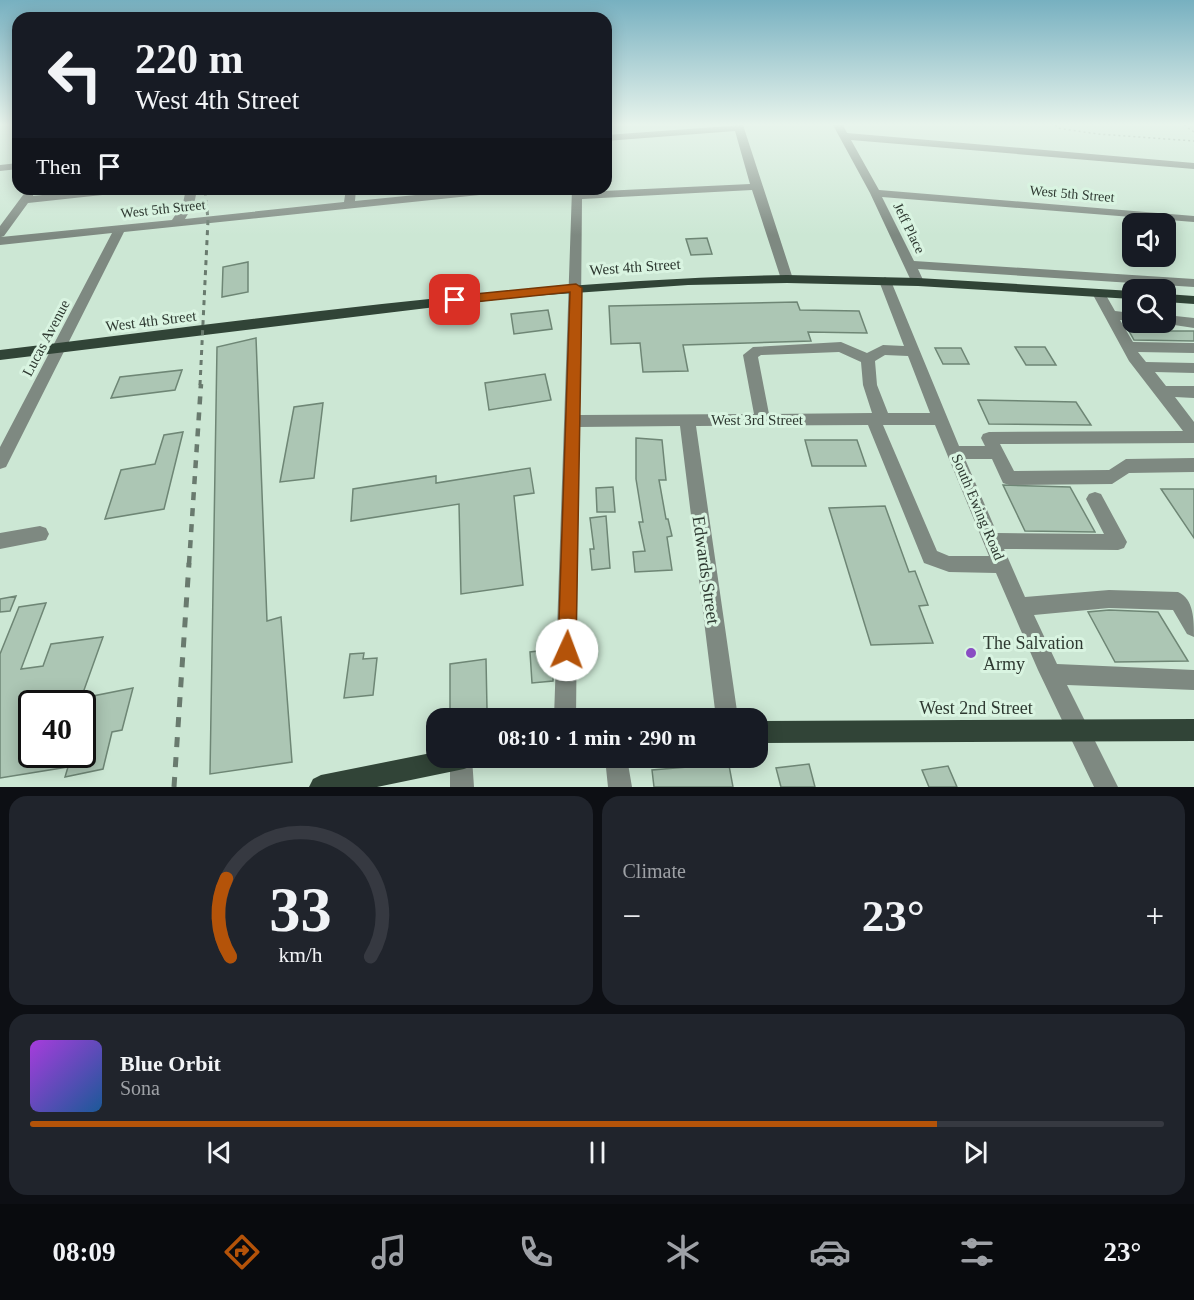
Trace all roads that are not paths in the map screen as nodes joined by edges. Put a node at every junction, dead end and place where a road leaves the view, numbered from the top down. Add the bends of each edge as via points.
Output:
1 (749, 162) edge
2 (858, 162) edge
3 (1144, 162) edge
4 (1194, 166) edge
5 (756, 188) junction
6 (612, 192) edge
7 (875, 193) junction
8 (29, 195) edge
9 (73, 195) edge
10 (192, 195) edge
11 (350, 195) edge
12 (450, 195) edge
13 (577, 195) edge
14 (26, 200) junction
15 (349, 206) junction
16 (1194, 219) edge
17 (176, 223) junction
18 (120, 229) junction
19 (0, 234) edge
20 (0, 241) edge
21 (911, 265) junction
22 (787, 279) junction
23 (885, 281) junction
24 (918, 282) junction
25 (1194, 283) edge
26 (576, 288) junction
27 (1098, 293) junction
28 (1122, 294) edge
29 (1176, 299) edge
30 (1194, 300) edge
31 (1110, 315) junction
32 (1122, 316) edge
33 (1176, 321) edge
34 (1194, 323) edge
35 (60, 348) junction
36 (1129, 348) junction
37 (1194, 348) edge
38 (913, 351) junction
39 (0, 356) edge
40 (868, 359) junction
41 (1142, 367) junction
42 (1194, 368) edge
43 (1162, 391) junction
44 (1194, 392) edge
45 (877, 419) junction
46 (941, 419) junction
47 (687, 420) junction
48 (763, 420) junction
49 (574, 421) junction
50 (1192, 428) edge
51 (955, 452) junction
52 (997, 453) junction
53 (0, 462) edge
54 (1194, 465) edge
55 (1095, 499) dead end
56 (40, 534) dead end
57 (0, 541) edge
58 (993, 541) junction
59 (1002, 565) junction
60 (1021, 607) junction
61 (1194, 627) edge
62 (1051, 674) junction
63 (1194, 680) edge
64 (565, 708) edge
65 (726, 708) edge
66 (1076, 730) junction
67 (1194, 730) edge
68 (768, 732) edge
69 (426, 766) edge
70 (463, 768) edge
71 (617, 768) edge
72 (321, 787) edge
73 (462, 787) edge
74 (620, 787) edge
75 (1106, 787) edge

1 - 5 street
2 - 7 street, Jeff Place
3 - 4 street
5 - 6 street
5 - 22 street
7 - 16 street, West 5th Street
7 - 21 street, Jeff Place
8 - 14 street
9 - 14 street
10 - 17 street
11 - 15 street
12 - 15 street, West 5th Street
13 - 26 street
14 - 19 street
15 - 17 street, West 5th Street
17 - 18 street, West 5th Street
18 - 20 street, West 5th Street
18 - 35 street, Lucas Avenue
21 - 24 street, Jeff Place
21 - 25 street
22 - 23 main road, West 4th Street
22 - 26 main road, West 4th Street
23 - 24 main road, West 4th Street
23 - 38 street, South Ewing Road
24 - 27 main road, West 4th Street
26 - 35 main road, West 4th Street
26 - 49 street
27 - 28 main road, West 4th Street
27 - 31 street
29 - 30 main road
31 - 32 street
31 - 36 street
33 - 34 street
35 - 39 main road, West 4th Street
35 - 53 street, Lucas Avenue
36 - 37 street
36 - 41 street
38 - 40 street via 883,350
38 - 46 street, South Ewing Road
40 - 45 street
40 - 48 street via 841,347 758,350 750,355
41 - 42 street
41 - 43 street
43 - 44 street
43 - 50 street
45 - 46 street, West 3rd Street
45 - 48 street, West 3rd Street
45 - 59 street via 930,557 949,564
46 - 51 street, South Ewing Road
47 - 48 street, West 3rd Street
47 - 49 street, West 3rd Street
47 - 65 street, Edwards Street
49 - 64 street
50 - 52 street via 989,438
51 - 52 street
51 - 58 street, South Ewing Road
52 - 54 street via 1009,478 1112,477 1126,466
55 - 58 street via 1118,542
56 - 57 street
58 - 59 street, South Ewing Road
59 - 60 street, South Ewing Road
60 - 61 street via 1109,599 1178,601
60 - 62 street, South Ewing Road
62 - 63 street
62 - 66 street, South Ewing Road
66 - 67 main road, West 2nd Street
66 - 68 main road, West 2nd Street
66 - 75 street, South Ewing Road
69 - 72 main road
70 - 73 street
71 - 74 street

